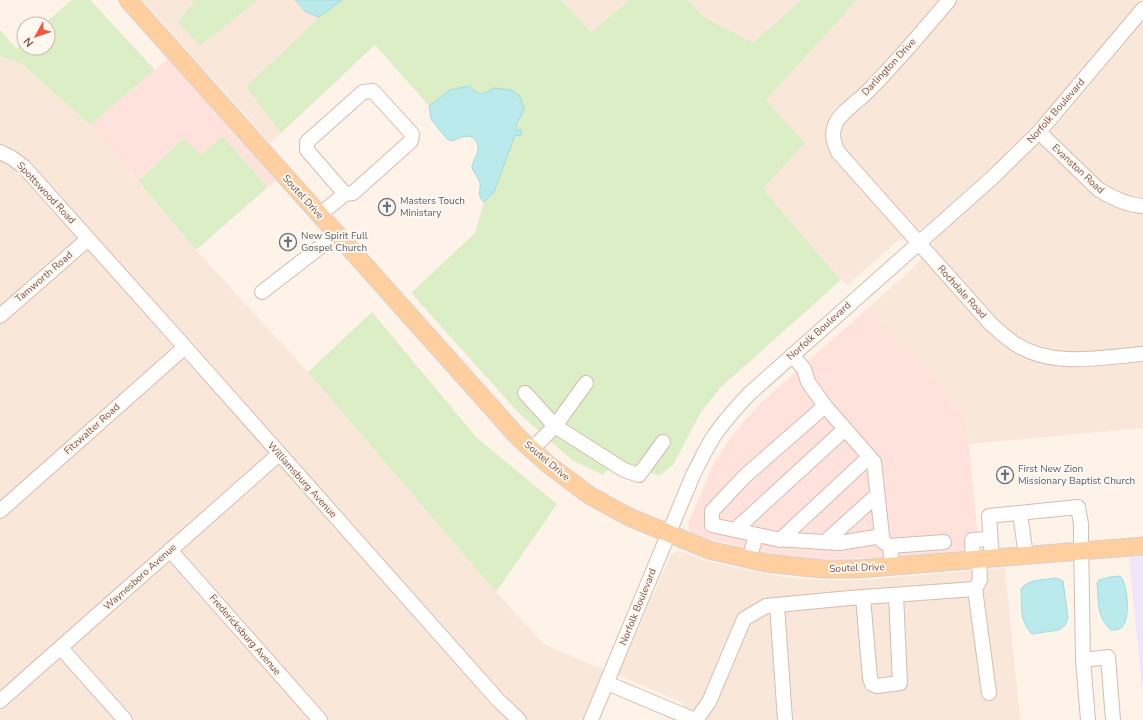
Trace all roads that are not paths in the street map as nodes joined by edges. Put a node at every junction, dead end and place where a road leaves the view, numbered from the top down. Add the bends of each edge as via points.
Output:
1 (128, 0) edge
2 (947, 0) edge
3 (1143, 9) edge
4 (1039, 132) junction
5 (832, 134) joint
6 (0, 152) edge
7 (345, 194) junction
8 (1143, 206) edge
9 (319, 215) junction
10 (337, 234) junction
11 (88, 239) junction
12 (919, 242) junction
13 (262, 292) dead end
14 (0, 316) edge
15 (185, 347) junction
16 (1143, 354) edge
17 (792, 355) junction
18 (586, 383) dead end
19 (525, 393) dead end
20 (825, 406) junction
21 (555, 426) junction
22 (845, 429) junction
23 (663, 442) dead end
24 (532, 449) junction
25 (279, 454) junction
26 (870, 457) junction
27 (877, 495) junction
28 (0, 511) edge
29 (1020, 513) junction
30 (735, 530) junction
31 (668, 534) junction
32 (756, 535) junction
33 (990, 539) junction
34 (780, 540) junction
35 (886, 541) junction
36 (825, 542) junction
37 (944, 542) dead end
38 (1143, 546) edge
39 (170, 550) junction
40 (1081, 551) junction
41 (1026, 556) junction
42 (749, 560) junction
43 (981, 560) junction
44 (892, 567) junction
45 (975, 590) junction
46 (896, 595) junction
47 (863, 598) junction
48 (777, 605) junction
49 (61, 648) junction
50 (1083, 660) junction
51 (607, 683) junction
52 (989, 693) dead end
53 (0, 701) edge
54 (125, 720) edge
55 (320, 720) edge
56 (519, 720) edge
57 (591, 720) edge
58 (696, 720) edge
59 (785, 720) edge
60 (1088, 720) edge
61 (1113, 720) edge

1 - 9 main road, Soutel Drive
2 - 5 street, Darlington Drive via 894,64 839,117
3 - 4 street, Norfolk Boulevard
4 - 8 street, Evanston Road via 1098,189 1122,202
4 - 12 street, Norfolk Boulevard via 992,178
5 - 12 street, Rochdale Road via 838,152
6 - 11 street, Spottswood Road via 24,167
7 - 7 street via 353,193 411,141 412,134 373,91 363,92 307,142 307,150
7 - 9 street
9 - 10 main road, Soutel Drive
10 - 13 street
10 - 24 main road, Soutel Drive via 500,418
11 - 14 street, Tamworth Road
11 - 15 street, Williamsburg Avenue
12 - 16 street, Rochdale Road via 990,323 1018,346 1047,357 1062,359
12 - 17 street, Norfolk Boulevard
15 - 25 street, Williamsburg Avenue
15 - 28 street, Fitzwalter Road
17 - 20 street via 804,369 808,382
17 - 31 street, Norfolk Boulevard via 749,394 714,435 693,475
18 - 21 street
19 - 21 street
20 - 22 street
20 - 30 street via 744,476 712,510 712,525
21 - 23 street via 624,470 640,475
21 - 24 street
22 - 26 street
22 - 30 street
24 - 31 main road, Soutel Drive via 590,495 629,517
25 - 39 street, Waynesboro Avenue
25 - 56 street, Williamsburg Avenue via 498,700
26 - 27 street via 874,462
26 - 34 street
27 - 35 street
27 - 36 street
29 - 33 street via 989,516
29 - 40 street via 1078,507
29 - 41 street
30 - 32 street
31 - 42 main road, Soutel Drive via 709,550
31 - 51 street, Norfolk Boulevard
32 - 34 street
32 - 42 street
33 - 43 street
33 - 43 street via 972,540
34 - 36 street
35 - 36 street
35 - 37 street
35 - 44 street
38 - 40 main road, Soutel Drive
39 - 49 street, Waynesboro Avenue
39 - 55 street, Fredericksburg Avenue
40 - 41 main road, Soutel Drive
40 - 50 street
41 - 43 main road, Soutel Drive
42 - 44 main road, Soutel Drive via 822,569
43 - 44 main road, Soutel Drive
43 - 45 street via 980,580
45 - 46 street
45 - 52 street
46 - 47 street
46 - 47 street via 900,683 877,686 872,684 870,678
47 - 48 street
48 - 58 street via 766,606 744,619 709,702
48 - 59 street
49 - 53 street, Waynesboro Avenue
49 - 54 street
50 - 60 street
50 - 61 street via 1108,657
51 - 57 street, Norfolk Boulevard
51 - 58 street

